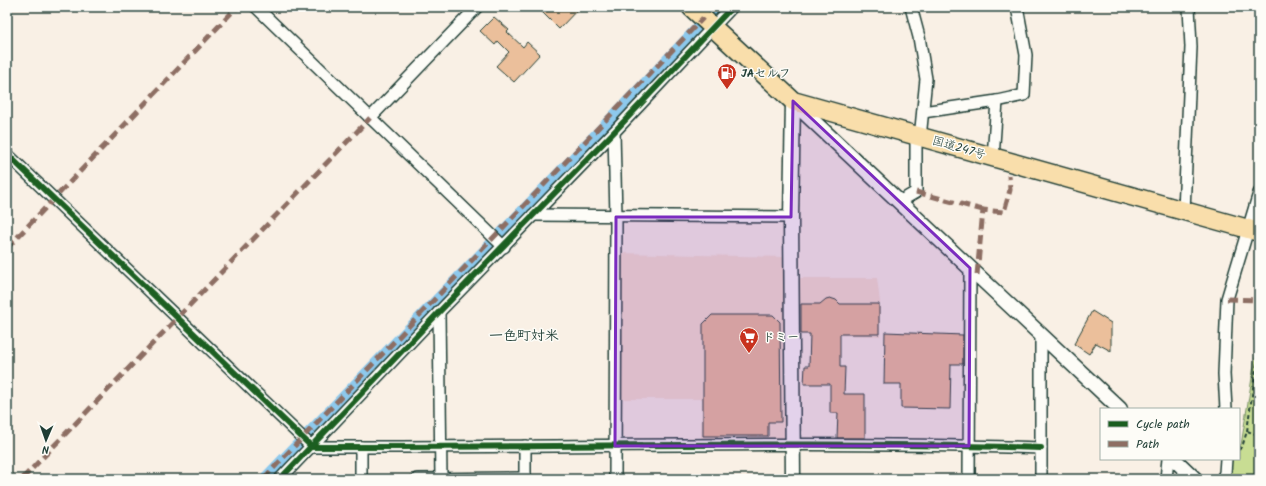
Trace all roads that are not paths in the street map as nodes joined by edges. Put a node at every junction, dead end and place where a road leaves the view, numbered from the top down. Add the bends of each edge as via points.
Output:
1 (256, 7) edge
2 (477, 7) edge
3 (691, 7) edge
4 (732, 7) edge
5 (911, 7) edge
6 (1017, 7) edge
7 (1189, 7) edge
8 (713, 27) junction
9 (793, 101) junction
10 (997, 101) junction
11 (923, 112) junction
12 (370, 118) junction
13 (614, 132) junction
14 (918, 137) junction
15 (7, 154) edge
16 (993, 158) junction
17 (1259, 193) edge
18 (899, 202) junction
19 (1184, 211) junction
20 (533, 215) junction
21 (616, 217) junction
22 (791, 217) junction
23 (1253, 231) edge
24 (504, 247) junction
25 (970, 268) junction
26 (439, 312) junction
27 (1041, 335) junction
28 (1119, 408) edge
29 (1226, 408) edge
30 (793, 444) junction
31 (525, 446) junction
32 (615, 446) junction
33 (969, 446) junction
34 (312, 447) junction
35 (361, 447) junction
36 (441, 447) junction
37 (1041, 448) junction
38 (1168, 460) edge
39 (1175, 460) edge
40 (1226, 460) edge
41 (280, 479) edge
42 (361, 479) edge
43 (417, 479) edge
44 (441, 479) edge
45 (525, 479) edge
46 (615, 479) edge
47 (793, 479) edge
48 (969, 479) edge
49 (1041, 479) edge
50 (1166, 479) edge
51 (1195, 479) edge
52 (1222, 479) edge

1 - 12 street
2 - 12 street
3 - 8 highway, 国道247号
4 - 8 street
5 - 11 street via 926,79
6 - 10 street via 1026,54 1024,95
7 - 19 street via 1191,47
8 - 9 highway, 国道247号
8 - 13 street
9 - 14 highway, 国道247号
9 - 18 street
9 - 22 street
10 - 11 street
10 - 16 street
11 - 14 street
12 - 24 street
13 - 20 street
13 - 21 street
14 - 16 highway, 国道247号
14 - 18 street via 916,192
15 - 34 street
16 - 19 highway, 国道247号
17 - 23 street
18 - 25 street
19 - 23 highway, 国道247号
20 - 21 street
20 - 24 street
21 - 22 street
21 - 32 street
22 - 30 street
23 - 29 street via 1227,299 1224,374
24 - 26 street
25 - 27 street
25 - 33 street
26 - 34 street
26 - 36 street
27 - 28 street
27 - 37 street
30 - 32 street
30 - 33 street
30 - 47 street
31 - 32 street
31 - 36 street
31 - 45 street
32 - 46 street
33 - 37 street
33 - 48 street
34 - 35 street
34 - 41 street
35 - 36 street
35 - 42 street
36 - 44 street
37 - 49 street
38 - 50 street
39 - 51 street
40 - 52 street
43 - 44 street
44 - 45 street

